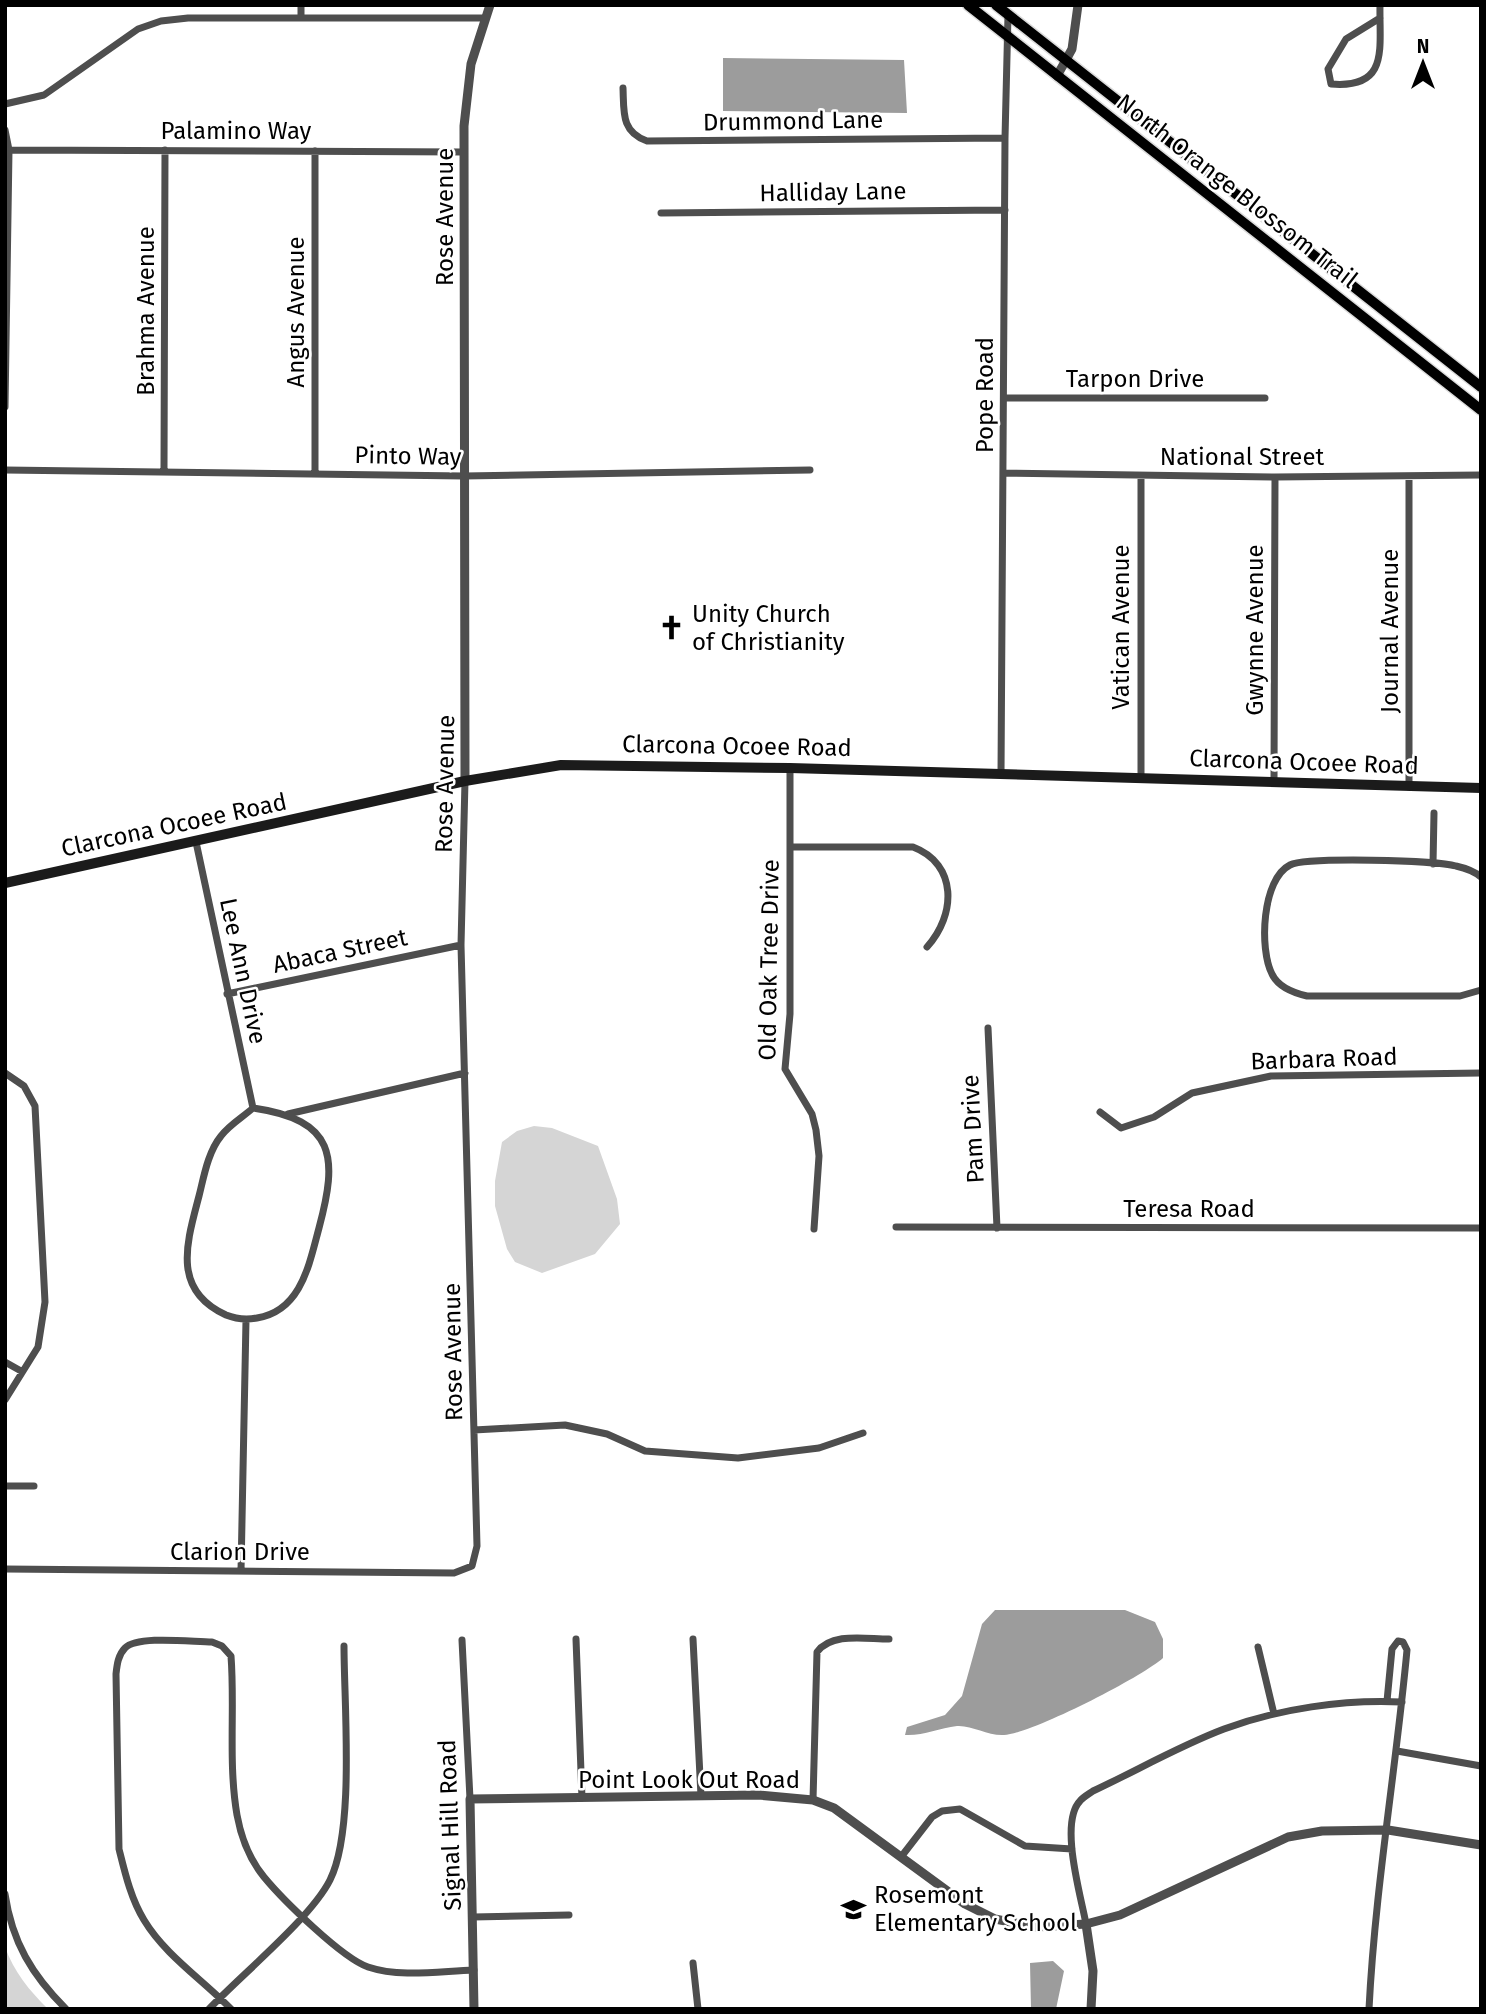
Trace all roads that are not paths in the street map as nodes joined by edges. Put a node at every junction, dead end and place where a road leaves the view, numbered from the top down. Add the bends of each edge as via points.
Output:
1 (302, 5) edge
2 (490, 5) edge
3 (968, 5) edge
4 (996, 5) edge
5 (1078, 5) edge
6 (1380, 5) edge
7 (1008, 15) junction
8 (302, 18) junction
9 (484, 18) junction
10 (1380, 18) junction
11 (1008, 37) junction
12 (1067, 61) junction
13 (1057, 76) junction
14 (623, 88) dead end
15 (5, 104) edge
16 (5, 130) edge
17 (1004, 138) junction
18 (9, 150) junction
19 (165, 150) junction
20 (316, 150) junction
21 (464, 152) junction
22 (1005, 210) junction
23 (661, 213) dead end
24 (1319, 260) junction
25 (1305, 272) junction
26 (1481, 387) edge
27 (1005, 398) junction
28 (1265, 398) dead end
29 (5, 407) edge
30 (1481, 410) edge
31 (5, 470) edge
32 (810, 470) dead end
33 (164, 471) junction
34 (1004, 473) junction
35 (315, 474) junction
36 (1481, 475) edge
37 (464, 476) junction
38 (1141, 476) junction
39 (1409, 476) junction
40 (1275, 477) junction
41 (790, 768) junction
42 (1001, 774) junction
43 (1141, 778) junction
44 (465, 781) junction
45 (1275, 782) junction
46 (1409, 787) junction
47 (1481, 788) edge
48 (1434, 813) dead end
49 (196, 842) junction
50 (790, 847) junction
51 (1433, 864) junction
52 (1481, 877) edge
53 (5, 883) edge
54 (461, 945) junction
55 (927, 947) dead end
56 (1481, 990) edge
57 (227, 994) junction
58 (988, 1028) dead end
59 (5, 1073) edge
60 (465, 1073) junction
61 (1481, 1073) edge
62 (253, 1108) junction
63 (1100, 1112) dead end
64 (288, 1114) junction
65 (896, 1227) dead end
66 (997, 1228) junction
67 (1481, 1228) edge
68 (814, 1229) dead end
69 (246, 1320) junction
70 (5, 1362) edge
71 (21, 1371) junction
72 (5, 1400) edge
73 (474, 1430) junction
74 (863, 1433) dead end
75 (5, 1486) edge
76 (34, 1486) dead end
77 (472, 1566) joint
78 (5, 1569) edge
79 (241, 1571) junction
80 (576, 1639) dead end
81 (693, 1639) dead end
82 (889, 1639) dead end
83 (462, 1640) dead end
84 (344, 1646) dead end
85 (1258, 1647) dead end
86 (1387, 1701) junction
87 (1402, 1702) junction
88 (1274, 1714) junction
89 (1397, 1751) junction
90 (1481, 1766) edge
91 (701, 1796) junction
92 (582, 1798) junction
93 (470, 1799) junction
94 (813, 1800) junction
95 (1388, 1830) junction
96 (1481, 1845) edge
97 (1072, 1849) junction
98 (901, 1857) junction
99 (5, 1894) edge
100 (302, 1915) junction
101 (569, 1915) dead end
102 (473, 1917) junction
103 (1087, 1924) junction
104 (693, 1963) dead end
105 (474, 1970) junction
106 (220, 1997) junction
107 (66, 2009) edge
108 (209, 2009) edge
109 (231, 2009) edge
110 (474, 2009) edge
111 (698, 2009) edge
112 (1091, 2009) edge
113 (1369, 2009) edge

1 - 8 street
2 - 9 street, Rose Avenue
3 - 11 main road, North Orange Blossom Trail
4 - 7 main road, North Orange Blossom Trail
5 - 12 street via 1076,34
6 - 10 street
7 - 11 street, Pope Road
7 - 12 main road, North Orange Blossom Trail
8 - 9 street
8 - 15 street via 161,21 138,29 44,95
9 - 21 street, Rose Avenue via 467,87
10 - 10 street via 1379,62 1373,73 1353,86 1331,84 1328,69 1346,39
11 - 13 main road, North Orange Blossom Trail
11 - 17 street, Pope Road
12 - 13 street
12 - 24 main road, North Orange Blossom Trail
13 - 25 main road, North Orange Blossom Trail
14 - 17 street, Drummond Lane via 626,128 647,141
16 - 18 street
17 - 22 street, Pope Road
18 - 19 street, Palamino Way
18 - 29 street
19 - 20 street, Palamino Way
19 - 33 street, Brahma Avenue
20 - 21 street, Palamino Way
20 - 35 street, Angus Avenue
21 - 37 street, Rose Avenue
22 - 23 street, Halliday Lane
22 - 27 street, Pope Road
24 - 25 street
24 - 26 main road, North Orange Blossom Trail
25 - 30 main road, North Orange Blossom Trail
27 - 28 street, Tarpon Drive
27 - 34 street, Pope Road
31 - 33 street, Pinto Way
32 - 37 street, Pinto Way
33 - 35 street, Pinto Way
34 - 38 street, National Street
34 - 42 street, Pope Road
35 - 37 street, Pinto Way
36 - 39 street, National Street
37 - 44 street, Rose Avenue
38 - 40 street, National Street
38 - 43 street, Vatican Avenue
39 - 40 street, National Street
39 - 46 street, Journal Avenue
40 - 45 street, Gwynne Avenue
41 - 42 main road, Clarcona Ocoee Road
41 - 44 main road, Clarcona Ocoee Road via 561,765
41 - 50 street, Old Oak Tree Drive
42 - 43 main road, Clarcona Ocoee Road
43 - 45 main road, Clarcona Ocoee Road
44 - 49 main road, Clarcona Ocoee Road
44 - 54 street, Rose Avenue
45 - 46 main road, Clarcona Ocoee Road
46 - 47 main road, Clarcona Ocoee Road
48 - 51 street
49 - 53 main road, Clarcona Ocoee Road
49 - 57 street, Lee Ann Drive
50 - 55 street via 913,847 932,854 943,869 947,911 941,932
50 - 68 street, Old Oak Tree Drive via 790,1014 785,1069 816,1130 820,1157
51 - 52 street via 1454,865
51 - 56 street via 1318,859 1289,865 1277,875 1268,898 1266,956 1272,977 1290,992 1307,996 1460,996
54 - 57 street, Abaca Street
54 - 60 street, Rose Avenue
57 - 62 street, Lee Ann Drive
58 - 66 street, Pam Drive
59 - 71 street via 24,1086 35,1106 45,1303 38,1347
60 - 64 street
60 - 73 street, Rose Avenue
61 - 63 street, Barbara Road via 1271,1076 1192,1093 1153,1117 1121,1128
62 - 64 street
62 - 69 street via 220,1136 209,1158 186,1246 187,1270 207,1305
64 - 69 street via 311,1127 326,1147 330,1186 305,1279 284,1307
65 - 66 street, Teresa Road
66 - 67 street, Teresa Road
69 - 79 street
70 - 71 street
71 - 72 street
73 - 74 street via 565,1425 607,1434 645,1451 738,1458 819,1448
73 - 77 street, Rose Avenue via 477,1546
75 - 76 street
77 - 79 street, Clarion Drive via 454,1573
78 - 79 street, Clarion Drive
80 - 92 street
81 - 91 street
82 - 94 street via 838,1639 824,1643 817,1653
83 - 93 street, Signal Hill Road
84 - 100 street via 344,1829 330,1881
85 - 88 street
86 - 87 street
86 - 87 street via 1392,1649 1398,1641 1404,1642 1407,1650
86 - 88 street
87 - 89 street
88 - 97 street via 1223,1730 1093,1791 1079,1801 1075,1811
89 - 90 street
89 - 95 street
91 - 92 street, Point Look Out Road
91 - 94 street, Point Look Out Road
92 - 93 street, Point Look Out Road
93 - 102 street, Signal Hill Road
94 - 98 street, Point Look Out Road via 834,1808
95 - 96 street, Point Look Out Road
95 - 103 street, Point Look Out Road via 1322,1831 1288,1837 1120,1915
95 - 113 street
97 - 98 street via 1025,1846 960,1810 932,1817
97 - 103 street
98 - 103 street, Point Look Out Road via 965,1904 995,1919 1036,1927
99 - 107 street via 25,1960
100 - 105 street via 366,1966 390,1972
100 - 106 street
100 - 106 street via 263,1877 245,1846 233,1780 231,1656 212,1642 137,1641 126,1647 116,1674 119,1849 125,1872 144,1921 162,1944
101 - 102 street
102 - 105 street, Signal Hill Road
103 - 112 street via 1093,1971
104 - 111 street
105 - 110 street, Signal Hill Road
106 - 108 street
106 - 109 street

